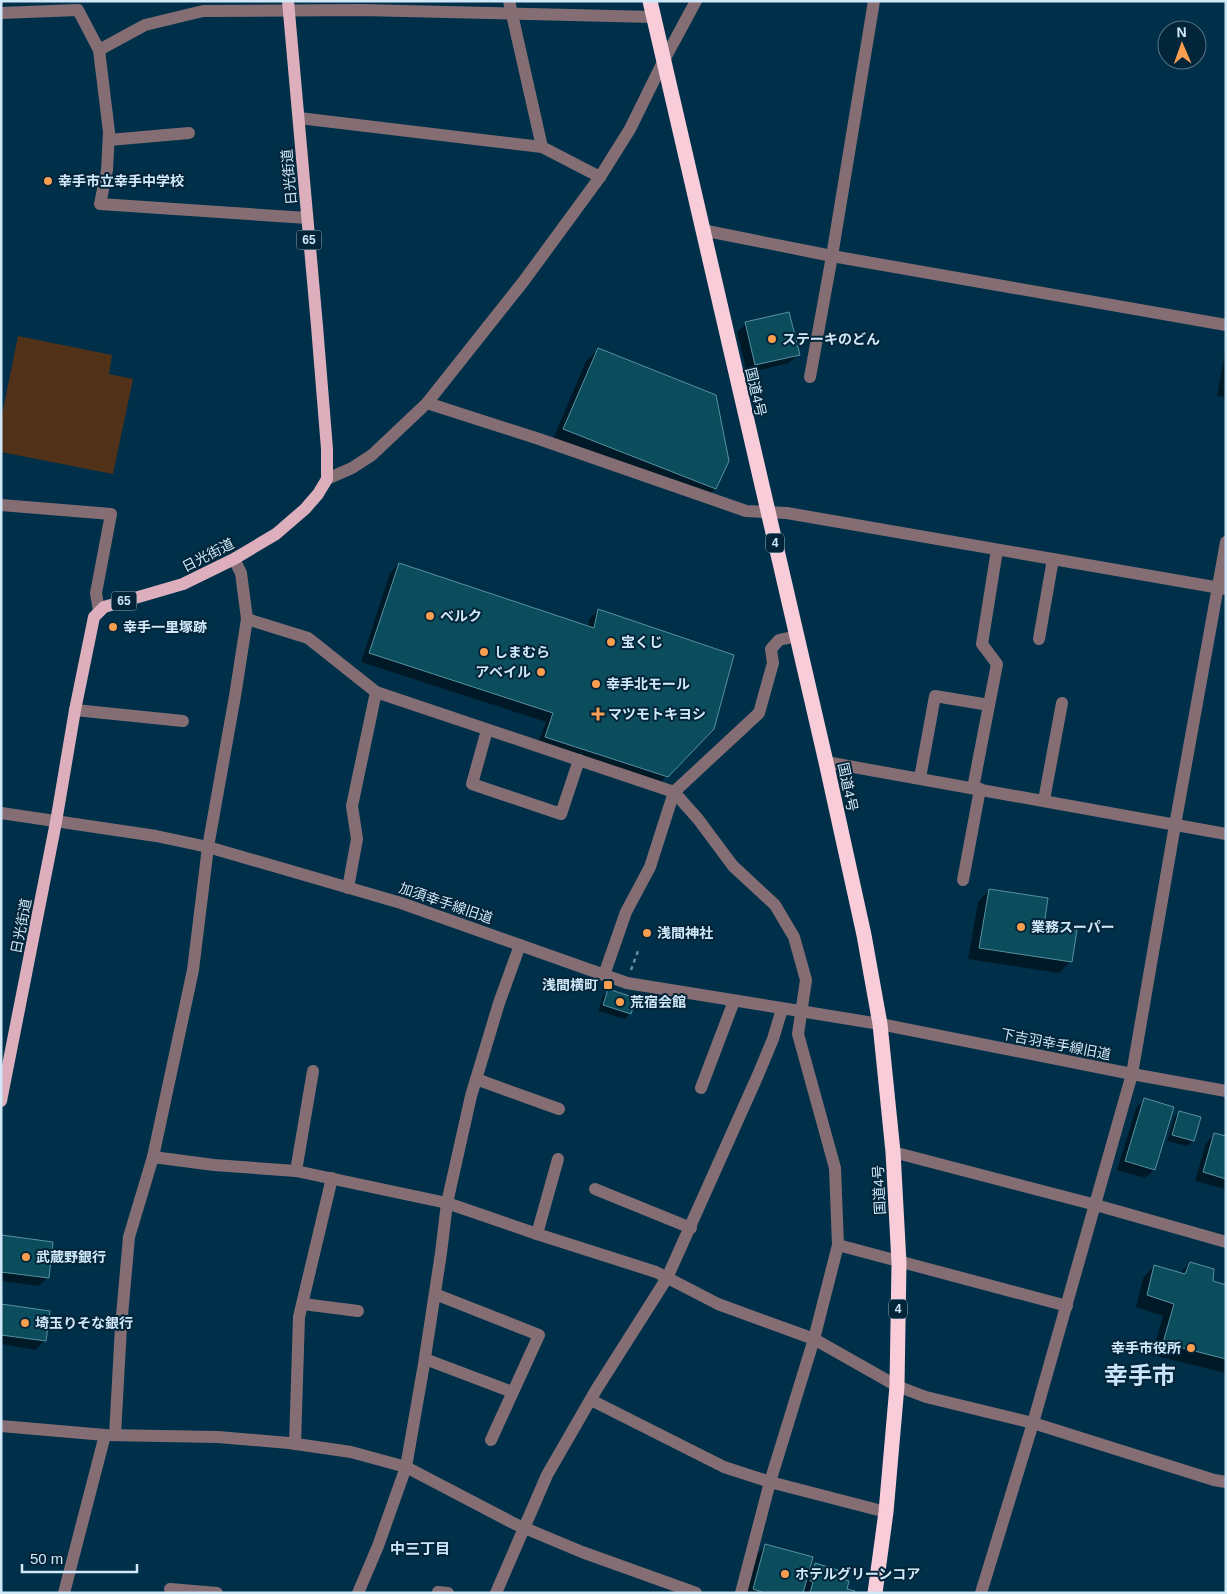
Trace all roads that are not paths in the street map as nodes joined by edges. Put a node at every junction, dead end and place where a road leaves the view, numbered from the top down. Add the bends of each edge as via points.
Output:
1 (650, 1) edge
2 (696, 1) edge
3 (874, 1) edge
4 (288, 6) edge
5 (510, 8) edge
6 (1, 13) edge
7 (654, 17) junction
8 (99, 50) junction
9 (663, 62) junction
10 (299, 118) junction
11 (189, 133) dead end
12 (108, 140) junction
13 (542, 147) junction
14 (600, 177) junction
15 (307, 218) junction
16 (702, 230) junction
17 (832, 256) junction
18 (1226, 326) edge
19 (810, 378) dead end
20 (427, 403) junction
21 (328, 478) junction
22 (1, 505) edge
23 (767, 512) junction
24 (1226, 542) edge
25 (997, 550) junction
26 (234, 559) junction
27 (1053, 559) junction
28 (1222, 589) edge
29 (98, 611) junction
30 (247, 619) junction
31 (797, 636) junction
32 (1039, 639) dead end
33 (376, 692) junction
34 (1062, 703) dead end
35 (989, 706) junction
36 (75, 710) junction
37 (183, 720) dead end
38 (487, 730) junction
39 (579, 760) junction
40 (826, 762) junction
41 (920, 778) junction
42 (977, 788) junction
43 (674, 792) junction
44 (1044, 800) junction
45 (1, 813) edge
46 (56, 822) junction
47 (1175, 825) junction
48 (1226, 834) edge
49 (208, 848) junction
50 (963, 880) dead end
51 (348, 888) junction
52 (520, 945) junction
53 (604, 975) junction
54 (734, 1001) junction
55 (782, 1009) junction
56 (801, 1012) junction
57 (880, 1024) junction
58 (313, 1072) dead end
59 (1132, 1074) junction
60 (476, 1079) junction
61 (701, 1088) dead end
62 (1226, 1092) edge
63 (1, 1102) edge
64 (559, 1109) dead end
65 (893, 1152) junction
66 (153, 1157) junction
67 (558, 1159) dead end
68 (296, 1171) junction
69 (332, 1178) junction
70 (595, 1189) dead end
71 (447, 1203) junction
72 (1096, 1205) junction
73 (691, 1228) junction
74 (537, 1234) junction
75 (1226, 1242) edge
76 (838, 1246) junction
77 (898, 1263) junction
78 (667, 1278) junction
79 (435, 1294) junction
80 (302, 1304) junction
81 (1066, 1306) junction
82 (358, 1312) dead end
83 (814, 1339) junction
84 (425, 1359) junction
85 (897, 1386) junction
86 (512, 1392) junction
87 (591, 1400) junction
88 (1033, 1423) junction
89 (1, 1426) edge
90 (110, 1435) junction
91 (491, 1440) dead end
92 (295, 1444) junction
93 (406, 1467) junction
94 (770, 1482) junction
95 (1226, 1482) edge
96 (886, 1512) junction
97 (524, 1528) junction
98 (170, 1589) dead end
99 (438, 1592) edge
100 (64, 1593) edge
101 (217, 1593) edge
102 (358, 1593) edge
103 (448, 1593) edge
104 (496, 1593) edge
105 (696, 1593) edge
106 (741, 1593) edge
107 (875, 1593) edge
108 (982, 1593) edge

1 - 7 highway, 国道4号 / 4
2 - 9 street
3 - 17 street
4 - 5 street via 361,10
4 - 8 street via 203,10 144,25
4 - 10 main road, 日光街道 / 65
5 - 7 street
5 - 13 street
6 - 8 street via 78,10
7 - 9 highway, 国道4号 / 4
8 - 12 street
9 - 14 street via 630,129
9 - 16 highway, 国道4号 / 4
10 - 13 street
10 - 15 main road, 日光街道 / 65
11 - 12 street
12 - 15 street via 107,170 100,204
13 - 14 street
14 - 20 street via 523,282
15 - 21 main road, 日光街道 / 65
16 - 17 street
16 - 23 highway, 国道4号 / 4
17 - 18 street
17 - 19 street
20 - 21 street via 372,455
20 - 23 street via 539,438 746,511
21 - 26 main road, 日光街道 / 65 via 305,509 276,534
22 - 29 street via 110,514 96,593
23 - 25 street
23 - 31 highway, 国道4号 / 4
24 - 28 street
25 - 27 street
25 - 35 street via 982,644 997,664
26 - 29 main road, 日光街道 / 65 via 183,584
26 - 30 street via 241,573
27 - 28 street
27 - 32 street
28 - 47 street
29 - 36 main road, 日光街道 / 65 via 94,617
30 - 33 street via 308,638
30 - 49 street
31 - 40 highway, 国道4号 / 4
31 - 43 street via 779,640 771,649 773,663 759,713
33 - 38 street
33 - 51 street via 352,806 356,839
34 - 44 street
35 - 41 street via 935,696
35 - 42 street
36 - 37 street
36 - 46 main road, 日光街道 / 65
38 - 39 street
38 - 39 street via 472,784 561,814
39 - 43 street
40 - 41 street
40 - 57 highway, 国道4号 / 4
41 - 42 street
42 - 44 street
42 - 50 street
43 - 53 street via 650,868 626,912
43 - 56 street via 733,866 775,906 794,937 806,980
44 - 47 street
45 - 46 street, 加須幸手線旧道
46 - 49 street, 加須幸手線旧道 via 156,836
46 - 63 main road, 日光街道 / 65
47 - 48 street
47 - 59 street
49 - 51 street, 加須幸手線旧道
49 - 66 street via 193,970
51 - 52 street, 加須幸手線旧道
52 - 53 street, 加須幸手線旧道
52 - 60 street
53 - 54 street, 加須幸手線旧道 via 627,983
54 - 55 street, 加須幸手線旧道
54 - 61 street
55 - 56 street, 加須幸手線旧道
55 - 73 street via 773,1039
56 - 57 street, 加須幸手線旧道
56 - 76 street via 798,1034 835,1168
57 - 59 street, 下吉羽幸手線旧道
57 - 65 highway, 国道4号 / 4
58 - 68 street
59 - 62 street, 下吉羽幸手線旧道
59 - 72 street
60 - 64 street
60 - 71 street
65 - 72 street
65 - 77 highway, 国道4号 / 4
66 - 68 street
66 - 90 street via 129,1237
67 - 74 street
68 - 69 street
69 - 71 street
69 - 80 street
70 - 73 street
71 - 74 street
71 - 79 street
72 - 75 street
72 - 81 street
73 - 78 street
74 - 78 street
76 - 77 street
76 - 83 street
77 - 81 street
77 - 85 highway, 国道4号 / 4
78 - 83 street via 718,1304
78 - 87 street
79 - 84 street
79 - 86 street via 539,1335
80 - 82 street
80 - 92 street
81 - 88 street
83 - 85 street
83 - 94 street
84 - 86 street
84 - 93 street
85 - 88 street via 926,1397
85 - 96 highway, 国道4号 / 4
86 - 91 street
87 - 94 street via 724,1467
87 - 97 street via 547,1475
88 - 95 street
88 - 108 street
89 - 90 street
90 - 92 street via 218,1437
90 - 100 street
92 - 93 street via 351,1452
93 - 97 street
93 - 102 street
94 - 96 street
94 - 106 street
96 - 107 highway, 国道4号 / 4
97 - 104 street
97 - 105 street
98 - 101 street
99 - 103 street

